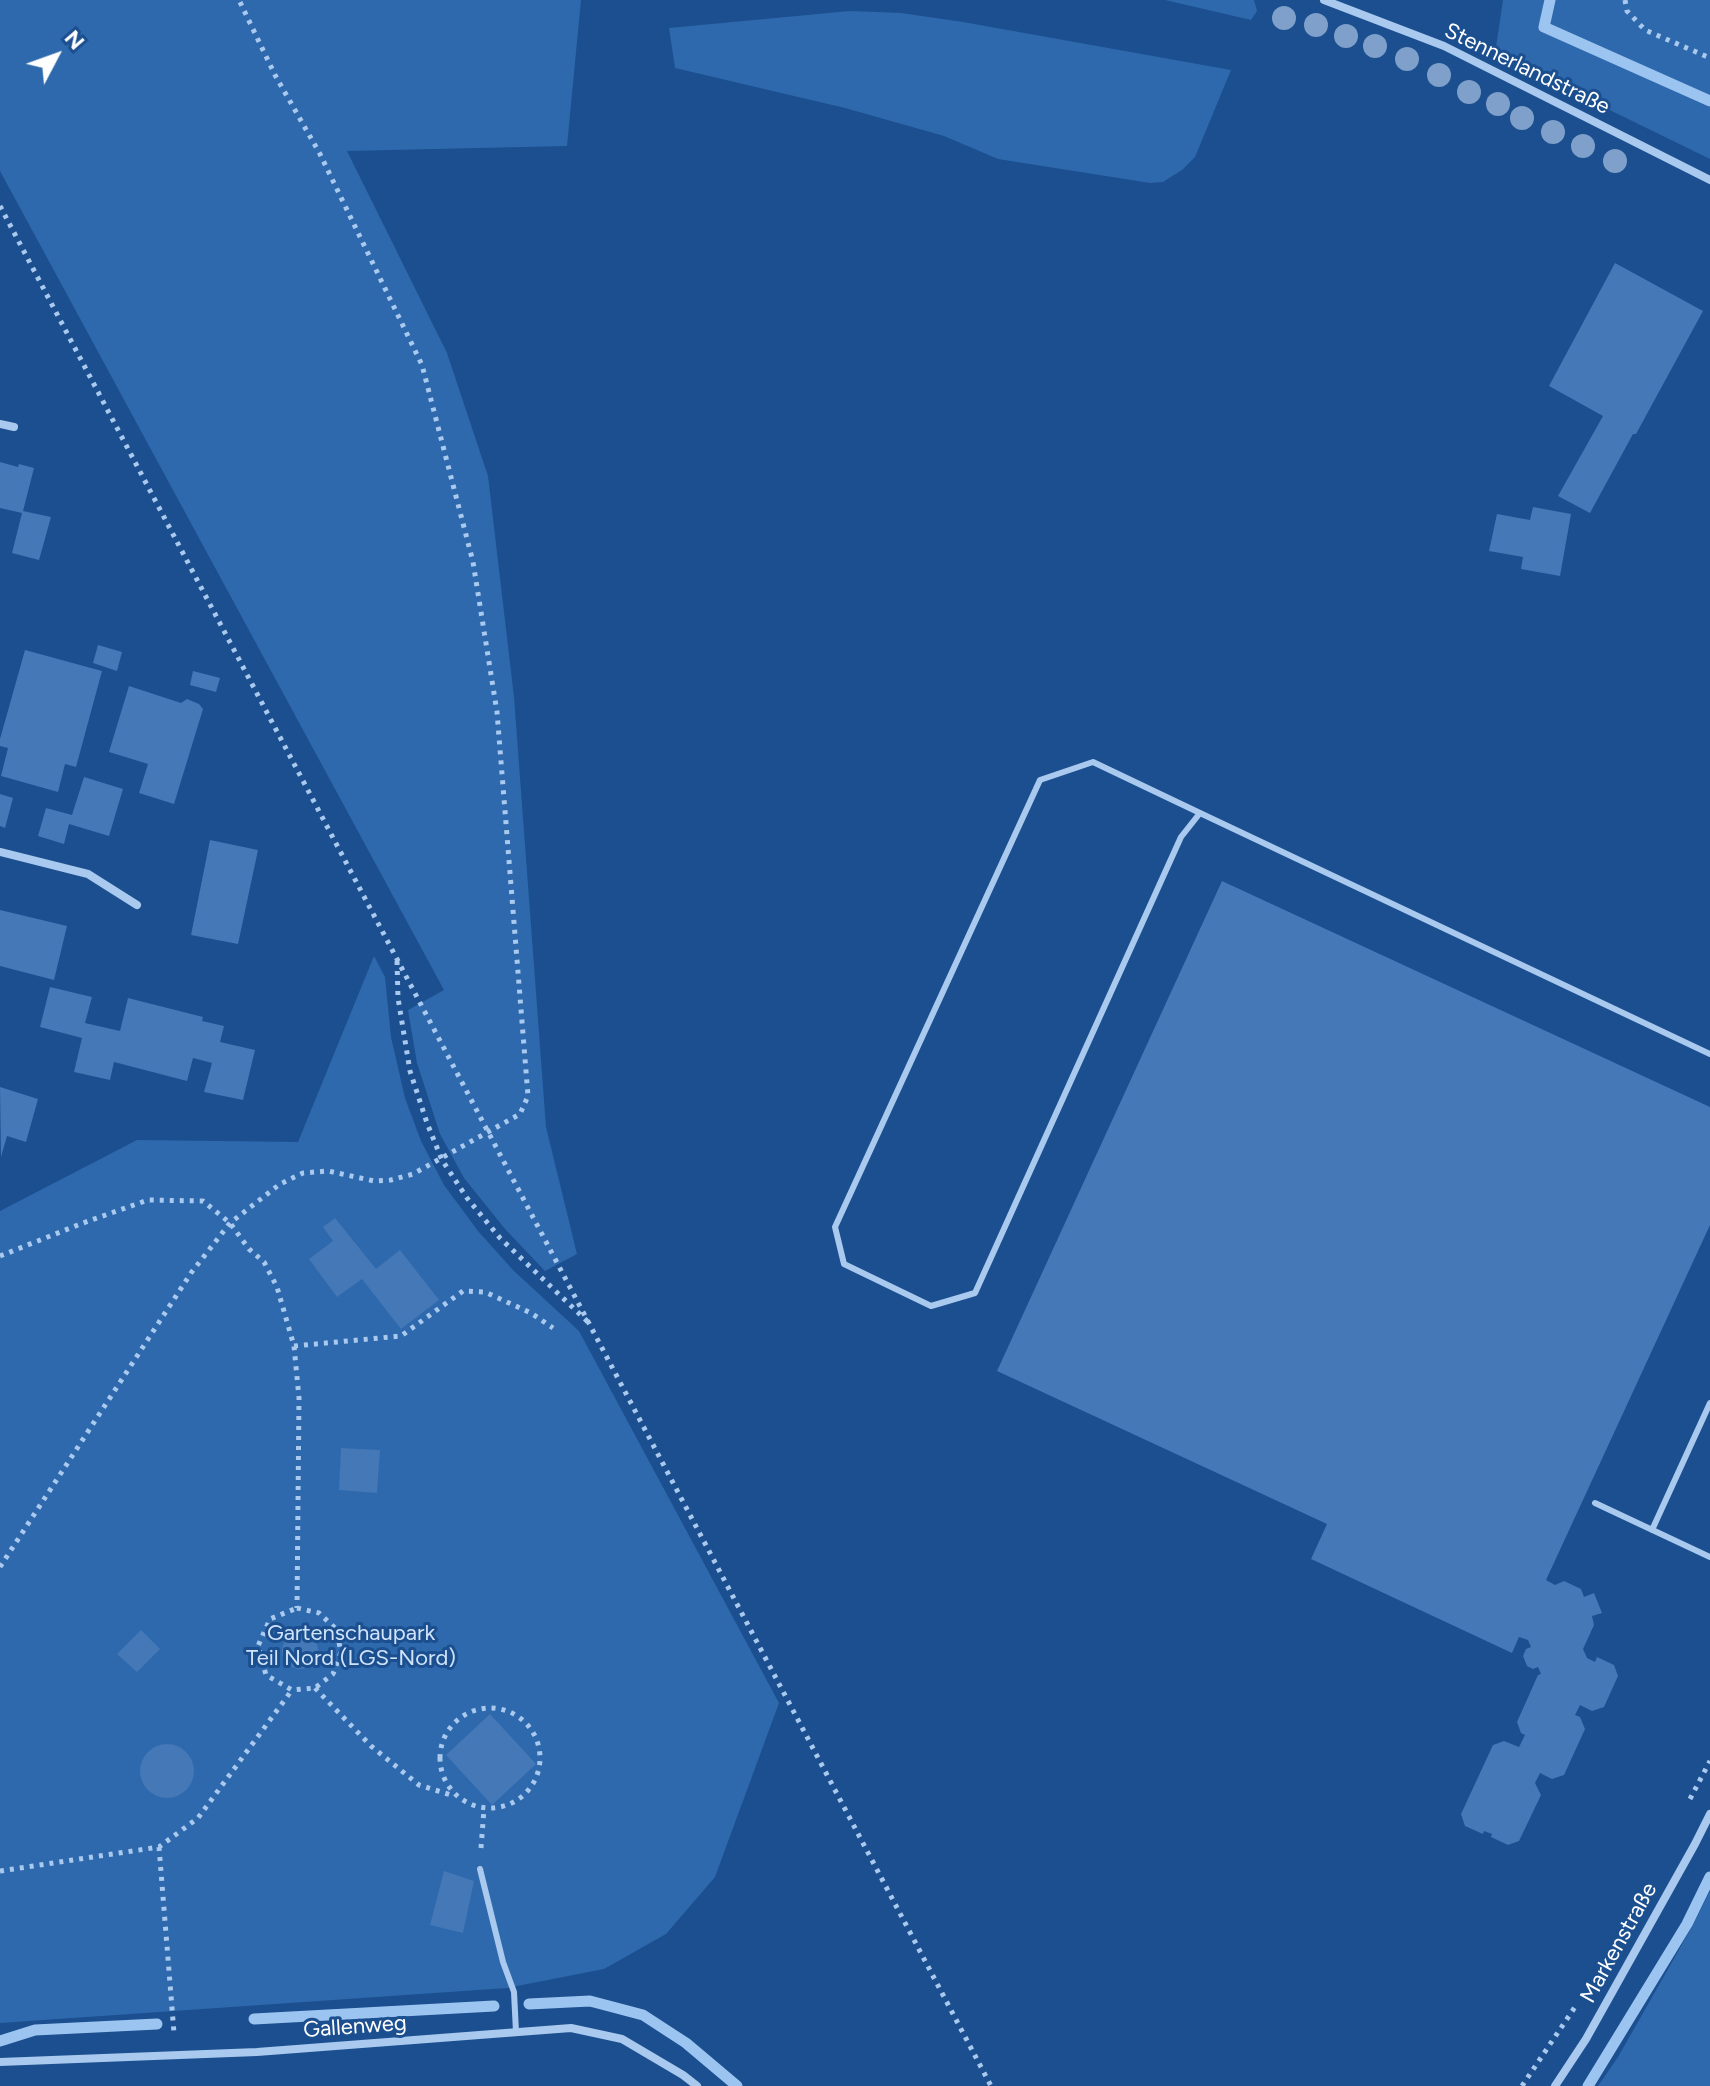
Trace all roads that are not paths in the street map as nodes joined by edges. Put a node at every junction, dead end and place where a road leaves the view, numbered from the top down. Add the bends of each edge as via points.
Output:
1 (1324, 0) edge
2 (1710, 180) edge
3 (0, 424) edge
4 (14, 427) dead end
5 (1200, 813) junction
6 (0, 852) edge
7 (137, 905) dead end
8 (1710, 1054) edge
9 (1710, 1403) edge
10 (1595, 1503) dead end
11 (1652, 1530) junction
12 (1710, 1557) edge
13 (1710, 1814) edge
14 (480, 1869) road end
15 (516, 2032) junction
16 (0, 2062) edge
17 (697, 2086) edge
18 (1555, 2086) edge

1 - 2 street, Stennerlandstraße via 1444,46
3 - 4 street
5 - 5 lane via 1093,762 1040,780 835,1227 844,1264 931,1306 975,1293 1181,837
5 - 8 lane
6 - 7 street via 88,874
9 - 11 lane
10 - 11 lane
11 - 12 lane
13 - 18 street, Markenstraße
14 - 15 lane via 514,1992
15 - 16 street, Gallenweg via 257,2052
15 - 17 street, Gallenweg via 571,2028 622,2039

